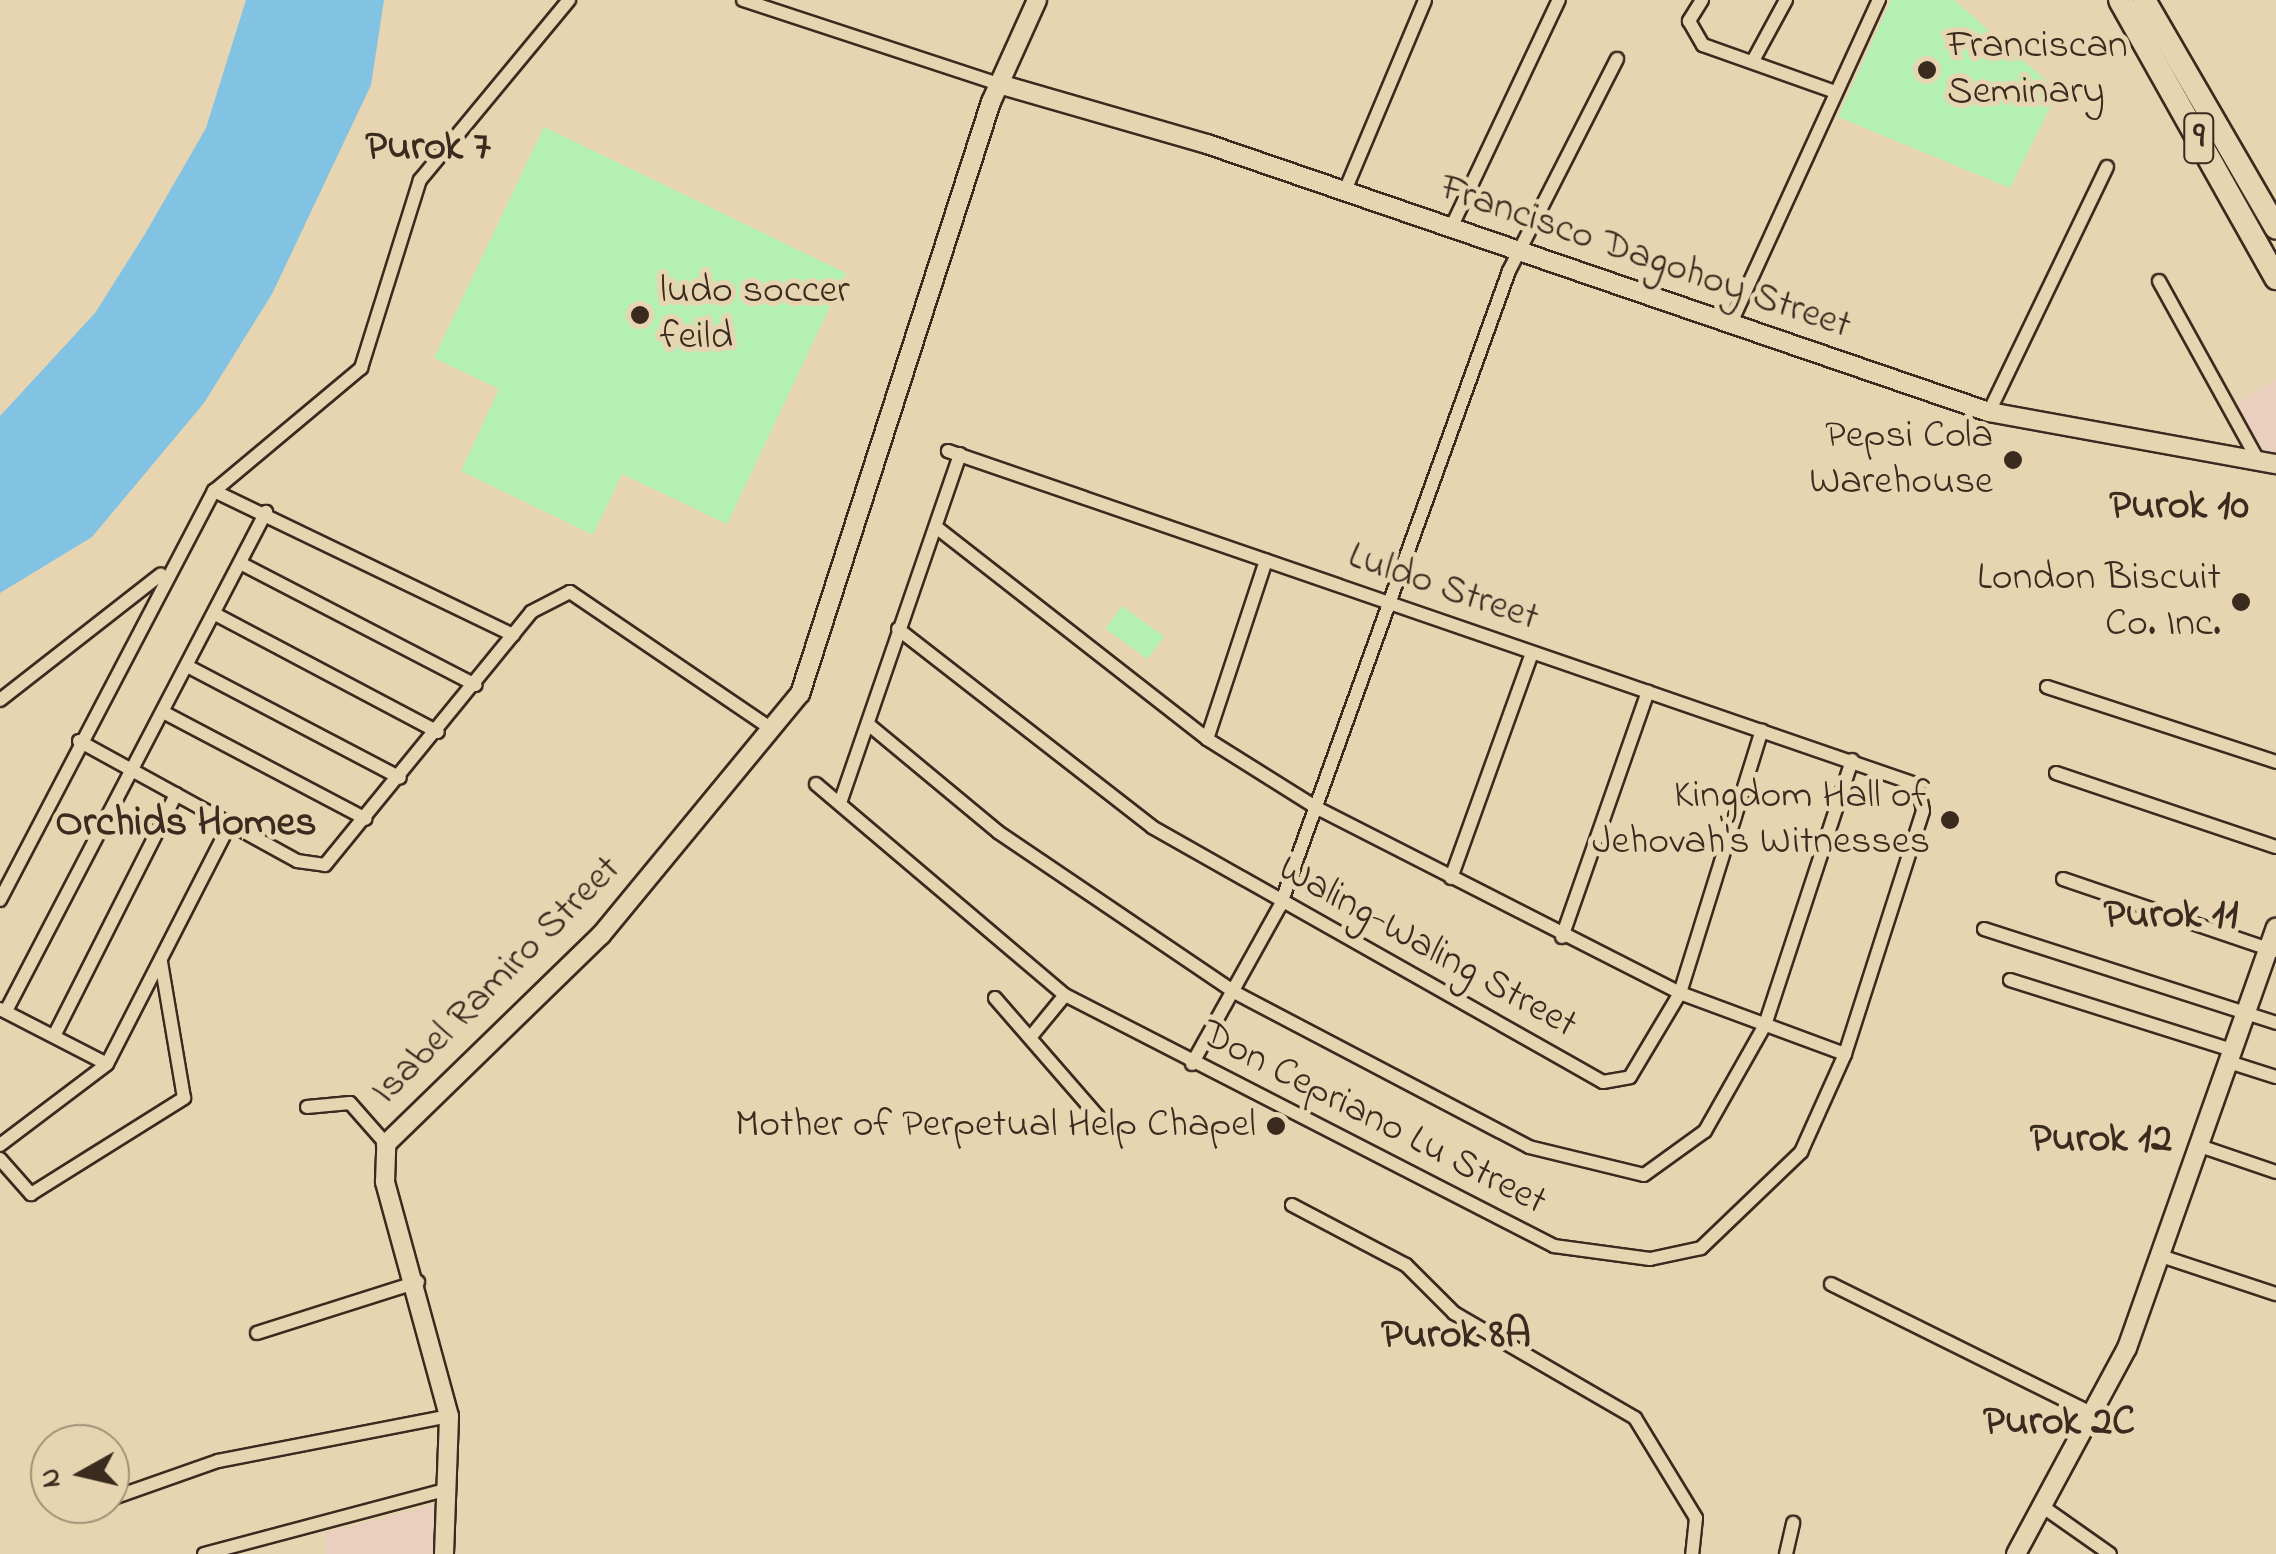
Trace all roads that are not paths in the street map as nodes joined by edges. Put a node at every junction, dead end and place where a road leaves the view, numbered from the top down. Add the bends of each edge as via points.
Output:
1 (569, 0) edge
2 (743, 0) edge
3 (1037, 0) edge
4 (1425, 0) edge
5 (1560, 0) edge
6 (1702, 0) edge
7 (1786, 0) edge
8 (1879, 0) edge
9 (2120, 0) edge
10 (2144, 0) edge
11 (1617, 59) dead end
12 (1754, 59) junction
13 (1835, 92) junction
14 (995, 93) junction
15 (2107, 167) dead end
16 (1344, 193) junction
17 (1451, 228) junction
18 (2276, 228) edge
19 (1518, 249) junction
20 (2276, 278) edge
21 (2159, 281) dead end
22 (1730, 325) junction
23 (1989, 412) junction
24 (2256, 457) junction
25 (2276, 464) edge
26 (214, 491) junction
27 (266, 512) junction
28 (936, 528) junction
29 (1266, 561) junction
30 (242, 564) junction
31 (166, 570) junction
32 (1391, 604) junction
33 (215, 614) junction
34 (898, 629) junction
35 (513, 635) junction
36 (1532, 652) junction
37 (189, 667) junction
38 (475, 685) junction
39 (2046, 687) dead end
40 (1648, 692) junction
41 (0, 700) edge
42 (162, 712) junction
43 (868, 724) junction
44 (770, 728) junction
45 (1762, 730) junction
46 (438, 732) junction
47 (1207, 739) junction
48 (79, 741) junction
49 (1852, 760) junction
50 (2276, 762) edge
51 (132, 770) junction
52 (2056, 772) dead end
53 (400, 778) junction
54 (816, 784) dead end
55 (1918, 785) joint
56 (176, 794) junction
57 (840, 804) junction
58 (1318, 808) junction
59 (366, 820) junction
60 (230, 824) junction
61 (2276, 847) edge
62 (1451, 878) junction
63 (2063, 879) dead end
64 (0, 900) edge
65 (1280, 906) junction
66 (2276, 928) edge
67 (1984, 929) dead end
68 (1562, 937) junction
69 (2272, 951) edge
70 (161, 962) junction
71 (2010, 980) dead end
72 (1234, 992) junction
73 (1680, 992) junction
74 (1064, 995) junction
75 (996, 998) dead end
76 (3, 1010) edge
77 (2247, 1013) junction
78 (2276, 1023) edge
79 (1765, 1025) junction
80 (1033, 1034) junction
81 (54, 1036) junction
82 (1845, 1054) junction
83 (2234, 1057) junction
84 (107, 1064) junction
85 (1192, 1064) junction
86 (2276, 1077) edge
87 (307, 1106) dead end
88 (1100, 1119) dead end
89 (386, 1144) junction
90 (0, 1145) edge
91 (2203, 1147) junction
92 (0, 1159) edge
93 (2276, 1172) edge
94 (1292, 1206) dead end
95 (2164, 1256) junction
96 (418, 1282) junction
97 (1831, 1284) dead end
98 (2276, 1294) edge
99 (256, 1333) dead end
100 (449, 1416) junction
101 (2096, 1416) junction
102 (449, 1488) junction
103 (130, 1492) edge
104 (2046, 1509) junction
105 (1793, 1523) dead end
106 (204, 1554) edge
107 (444, 1554) edge
108 (1692, 1554) edge
109 (1786, 1554) edge
110 (2016, 1554) edge
111 (2110, 1554) edge

1 - 26 street via 414,190 361,368
2 - 14 street
3 - 14 street
4 - 16 street
5 - 17 street
6 - 12 street via 1691,34
7 - 12 street
8 - 13 street
9 - 20 highway, 9
10 - 18 highway, 9
11 - 19 street
12 - 13 street
13 - 22 street
14 - 16 street, Francisco Dagohoy Street
14 - 44 street, Isabel Ramiro Street via 810,667
15 - 23 street
16 - 17 street, Francisco Dagohoy Street
17 - 19 street, Francisco Dagohoy Street
19 - 22 street, Francisco Dagohoy Street
19 - 32 street
21 - 24 street
22 - 23 street, Francisco Dagohoy Street
23 - 24 street, Francisco Dagohoy Street
24 - 25 street, Francisco Dagohoy Street
26 - 27 street
26 - 31 street
27 - 30 street
27 - 35 street
28 - 29 street, Luldo Street via 954,453
28 - 34 street
28 - 47 street
29 - 32 street, Luldo Street
29 - 47 street
30 - 33 street
30 - 38 street
31 - 41 street
31 - 48 street
32 - 36 street, Luldo Street
32 - 58 street
33 - 37 street
33 - 46 street
34 - 43 street
34 - 65 street, Waling-Waling Street via 1152,826
35 - 38 street
35 - 44 street via 542,602 583,594 684,676
36 - 40 street, Luldo Street
36 - 62 street
37 - 42 street
37 - 53 street
38 - 46 street
39 - 50 street
40 - 45 street, Luldo Street
40 - 68 street
42 - 51 street
42 - 59 street
43 - 57 street
43 - 72 street via 998,832
44 - 89 street, Isabel Ramiro Street via 601,935
45 - 49 street, Luldo Street
45 - 73 street, Waling-Waling Street
46 - 53 street
47 - 58 street
48 - 51 street
48 - 64 street
49 - 55 street, Luldo Street
49 - 79 street
51 - 56 street
51 - 76 street
52 - 61 street
53 - 59 street
54 - 57 street, Don Cepriano Lu Street
55 - 82 street, Don Cepriano Lu Street via 1923,812
56 - 60 street
56 - 81 street
57 - 74 street, Don Cepriano Lu Street
58 - 62 street
58 - 65 street
59 - 60 street via 334,861 314,866
60 - 70 street
62 - 68 street
63 - 69 street
65 - 72 street
65 - 73 street, Waling-Waling Street via 1602,1082 1630,1077
66 - 69 street
67 - 77 street
68 - 73 street
69 - 77 street
70 - 84 street
70 - 92 street via 184,1098 31,1194
71 - 83 street
72 - 79 street via 1529,1147 1644,1174 1705,1131
72 - 85 street
73 - 79 street
74 - 80 street
74 - 85 street, Don Cepriano Lu Street
75 - 80 street
76 - 81 street
77 - 78 street
77 - 83 street
79 - 82 street
80 - 88 street
81 - 84 street
82 - 85 street, Don Cepriano Lu Street via 1800,1152 1772,1186 1701,1248 1650,1259 1524,1237
83 - 86 street
83 - 91 street
84 - 90 street
87 - 89 street via 350,1103
89 - 96 street, Isabel Ramiro Street via 385,1182
91 - 93 street
91 - 95 street
94 - 108 street via 1406,1265 1464,1319 1635,1418 1696,1518
95 - 98 street
95 - 101 street
96 - 99 street
96 - 100 street, Isabel Ramiro Street
97 - 101 street
100 - 102 street, Isabel Ramiro Street
100 - 103 street via 218,1461
101 - 104 street
102 - 106 street
102 - 107 street, Isabel Ramiro Street
104 - 110 street
104 - 111 street
105 - 109 street

